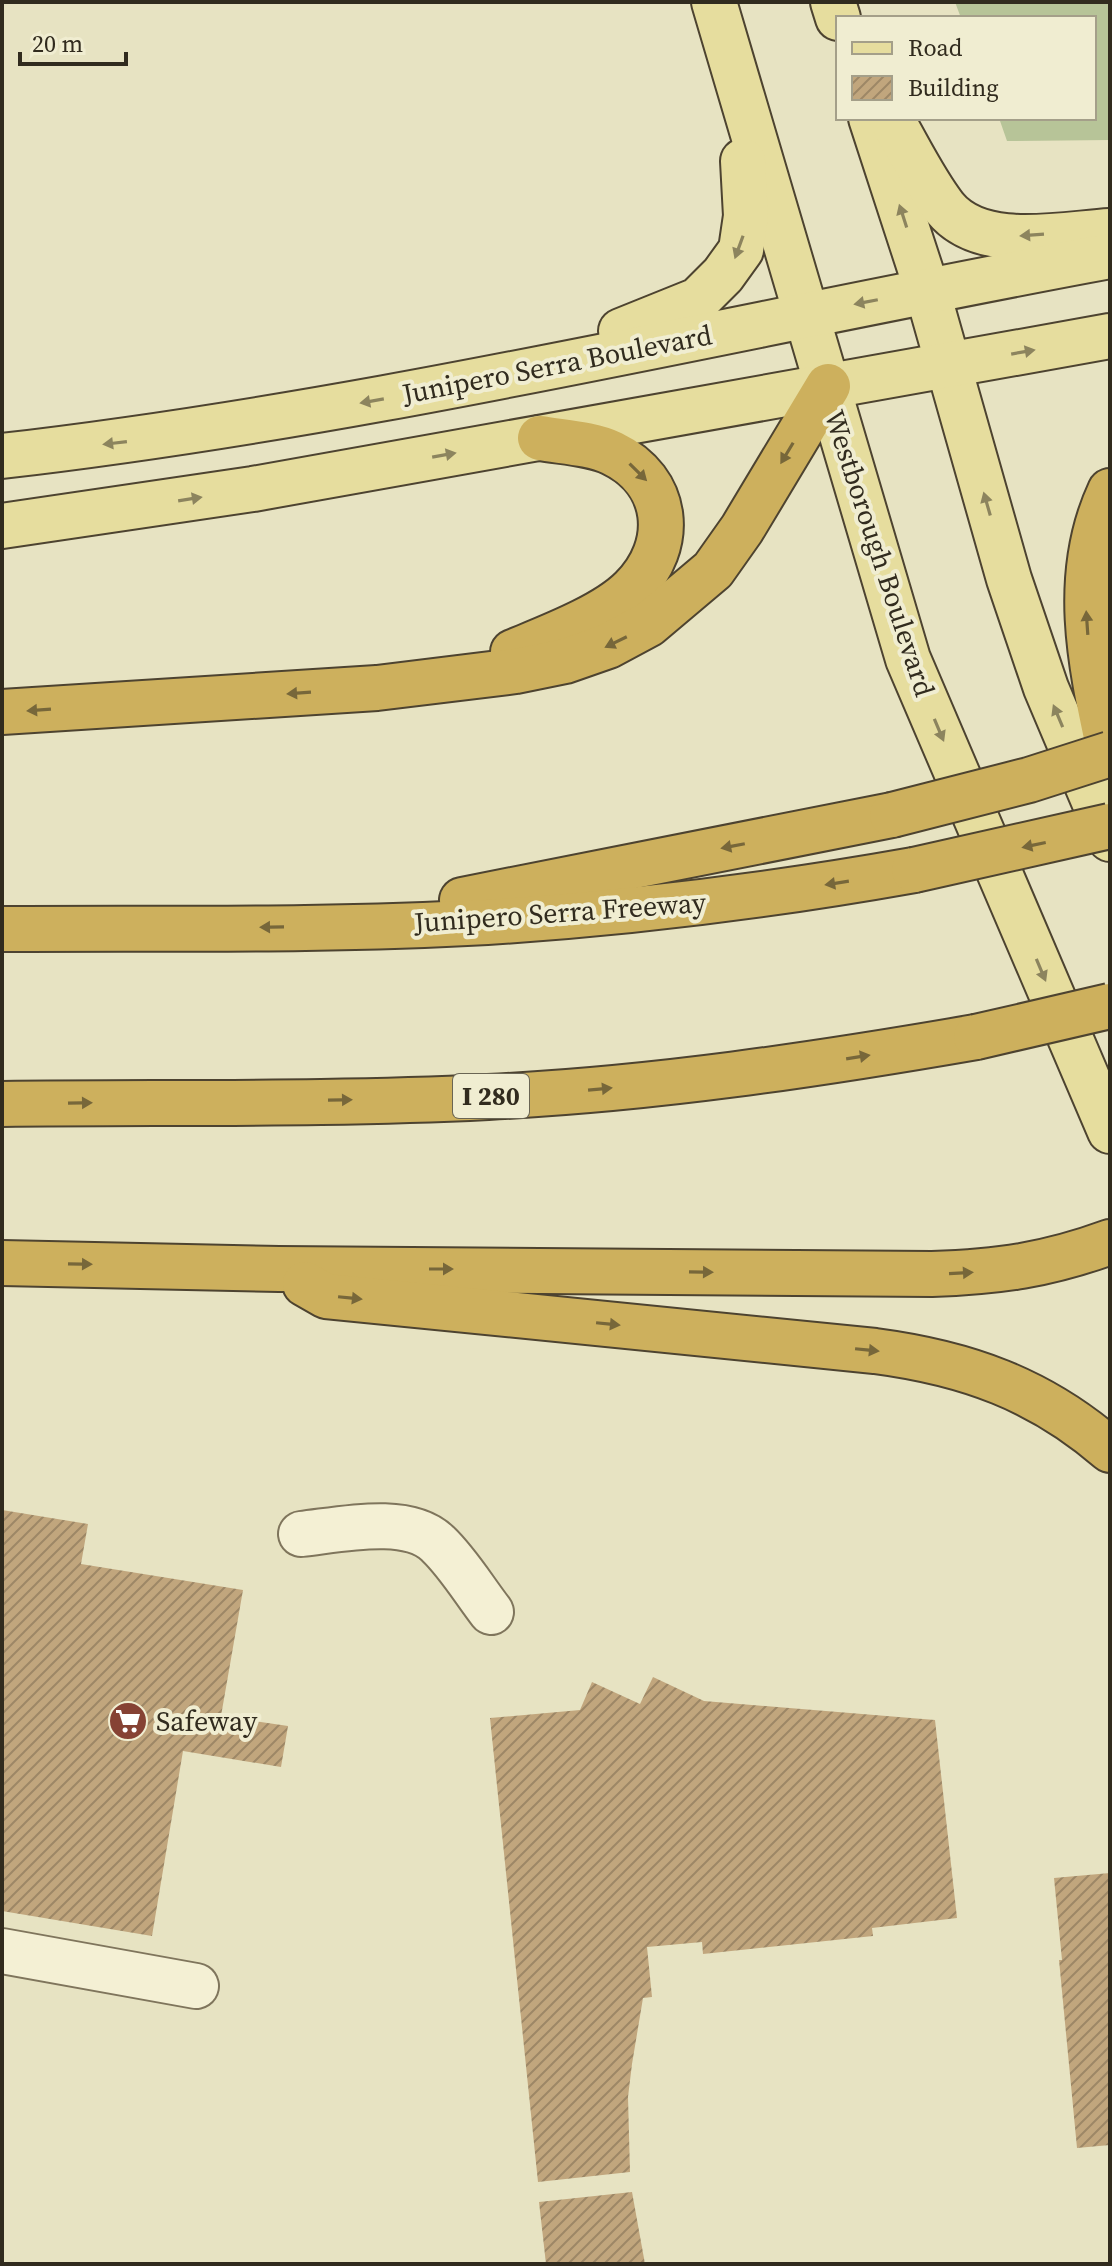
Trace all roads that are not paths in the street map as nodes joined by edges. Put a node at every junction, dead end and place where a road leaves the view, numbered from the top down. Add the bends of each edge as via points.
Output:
1 (714, 2) edge
2 (739, 86) junction
3 (872, 120) edge
4 (892, 120) edge
5 (1110, 231) edge
6 (1110, 256) edge
7 (927, 290) junction
8 (805, 314) junction
9 (1110, 336) edge
10 (946, 365) junction
11 (510, 374) junction
12 (828, 386) junction
13 (540, 438) junction
14 (2, 456) edge
15 (1110, 491) edge
16 (2, 526) edge
17 (377, 688) junction
18 (2, 712) edge
19 (1110, 755) edge
20 (1110, 826) edge
21 (1110, 839) edge
22 (330, 926) junction
23 (2, 929) edge
24 (1110, 1006) edge
25 (2, 1104) edge
26 (1110, 1131) edge
27 (1110, 1242) edge
28 (2, 1263) edge
29 (279, 1269) junction
30 (1110, 1450) edge
31 (301, 1534) dead end
32 (491, 1612) dead end
33 (2, 1951) edge
34 (196, 1986) dead end

1 - 2 main road, Westborough Boulevard
2 - 8 main road, Westborough Boulevard
2 -> 11 main road via 746,216 741,250 723,275 698,300
7 -> 3 main road
5 -> 4 main road via 1004,237 975,231 947,210
6 - 7 main road, Junipero Serra Boulevard
7 -> 8 main road, Junipero Serra Boulevard
7 - 10 main road
8 - 11 main road, Junipero Serra Boulevard
8 - 12 main road, Westborough Boulevard
10 -> 9 main road
10 - 12 main road
21 -> 10 main road via 1046,688
11 -> 14 main road, Junipero Serra Boulevard via 253,422
12 - 13 main road
12 -> 17 highway via 713,570 649,624 565,661
12 -> 26 main road, Westborough Boulevard via 908,659
16 -> 13 main road via 176,502
13 -> 17 highway via 610,452 635,467 661,511 661,540 651,567 630,591 554,635 474,666
19 -> 15 highway via 1086,608 1089,553
17 -> 18 highway
19 -> 22 highway, bridge via 892,815
20 -> 22 highway, Junipero Serra Freeway, bridge via 914,870 790,891 485,922
22 -> 23 highway, Junipero Serra Freeway
25 -> 24 highway, I 280, bridge via 535,1094 720,1077 874,1055
29 -> 27 highway via 932,1274 1031,1266
28 -> 29 highway
29 -> 30 highway via 326,1296 929,1359 1029,1394
31 - 32 lane via 412,1528 437,1542
33 - 34 lane

